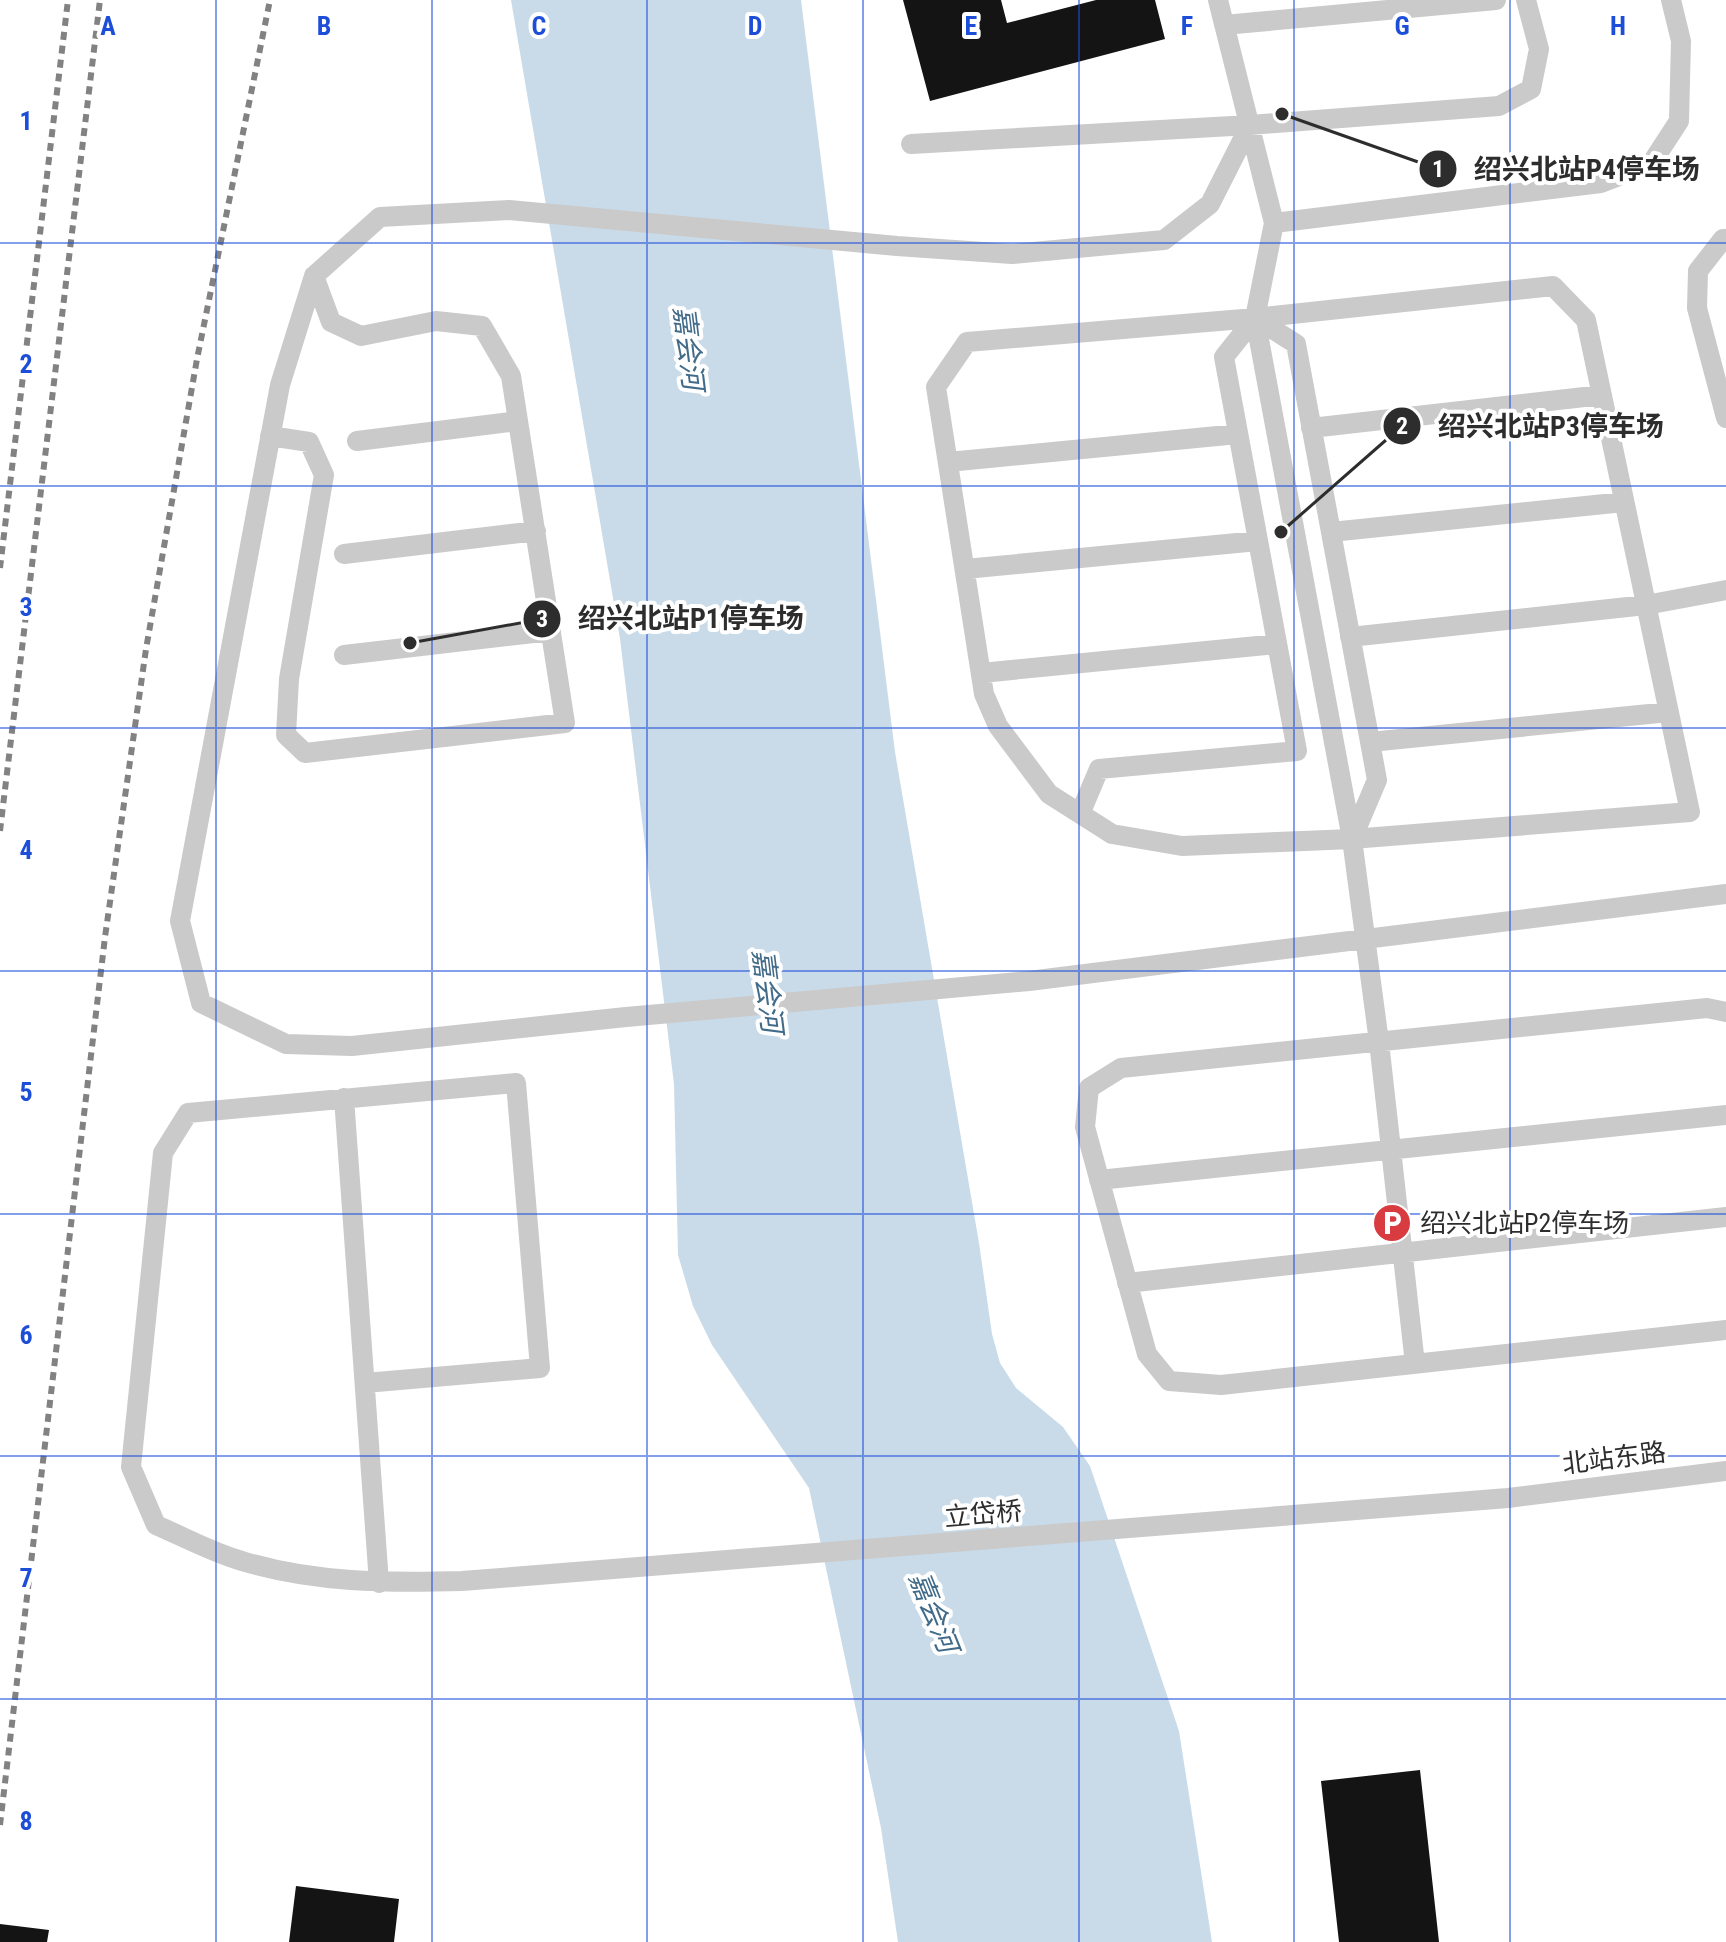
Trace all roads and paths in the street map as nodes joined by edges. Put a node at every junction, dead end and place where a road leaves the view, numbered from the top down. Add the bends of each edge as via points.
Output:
1 (1218, 0) edge
2 (1496, 0) edge
3 (1526, 0) edge
4 (1671, 0) edge
5 (1224, 25) junction
6 (1250, 125) junction
7 (911, 144) dead end
8 (1274, 223) junction
9 (1726, 239) edge
10 (314, 276) junction
11 (1255, 318) junction
12 (1602, 395) junction
13 (1726, 418) edge
14 (518, 421) junction
15 (1311, 428) junction
16 (1238, 434) junction
17 (270, 436) junction
18 (357, 441) dead end
19 (948, 462) junction
20 (1624, 502) junction
21 (536, 531) junction
22 (1331, 532) junction
23 (1258, 541) junction
24 (344, 554) dead end
25 (965, 569) junction
26 (1726, 590) edge
27 (1646, 605) junction
28 (551, 631) junction
29 (1350, 637) junction
30 (1277, 644) junction
31 (344, 655) dead end
32 (981, 673) junction
33 (1669, 712) junction
34 (1370, 742) junction
35 (1080, 814) junction
36 (1352, 839) junction
37 (1726, 894) edge
38 (1366, 939) junction
39 (1726, 1012) edge
40 (1379, 1042) junction
41 (344, 1098) junction
42 (1726, 1115) edge
43 (1391, 1150) junction
44 (1099, 1180) junction
45 (1726, 1217) edge
46 (1402, 1251) junction
47 (1127, 1283) junction
48 (1726, 1330) edge
49 (1415, 1364) junction
50 (365, 1383) junction
51 (1726, 1471) edge
52 (1508, 1498) joint
53 (379, 1583) junction

1 - 5 lane
2 - 5 lane
3 - 6 lane via 1539,49 1531,89 1499,106
4 - 8 lane via 1681,41 1679,121 1651,164 1601,183
5 - 6 lane
6 - 7 lane
6 - 8 lane
6 - 10 lane via 1210,204 1164,240 1012,254 509,210 380,217
8 - 11 lane
9 - 13 lane via 1698,271 1697,308
10 - 14 lane via 331,322 361,336 436,321 482,326 511,376
10 - 17 lane
11 - 12 lane via 1553,286 1586,320
11 - 15 lane via 1296,344
11 - 16 lane via 1224,357
11 - 19 lane via 967,342 936,387
11 - 36 lane
12 - 15 lane
12 - 20 lane
14 - 18 lane
14 - 21 lane
15 - 22 lane
16 - 19 lane
16 - 23 lane
17 - 28 lane via 309,442 324,475 289,679 286,735 305,753 565,723
17 - 38 lane via 180,921 201,1003 286,1044 352,1046 1029,981
19 - 25 lane
20 - 22 lane
20 - 27 lane
21 - 24 lane
21 - 28 lane
22 - 29 lane
23 - 25 lane
23 - 30 lane
25 - 32 lane
26 - 27 lane
27 - 29 lane
27 - 33 lane
28 - 31 lane
29 - 34 lane
30 - 32 lane
30 - 35 lane via 1297,751 1099,769
32 - 35 lane via 998,726 1049,794
33 - 34 lane
33 - 36 lane via 1690,812
34 - 36 lane via 1377,780
35 - 36 lane via 1112,834 1182,846
36 - 38 lane
37 - 38 lane
38 - 40 lane
39 - 40 lane via 1707,1008
40 - 43 lane
40 - 44 lane via 1121,1068 1089,1088 1085,1127
41 - 50 lane
41 - 50 lane via 516,1083 540,1368
41 - 53 lane via 188,1113 163,1153 131,1467 156,1525 240,1561 309,1577
42 - 43 lane
43 - 44 lane
43 - 46 lane
44 - 47 lane
45 - 46 lane
46 - 47 lane
46 - 49 lane
47 - 49 lane via 1147,1354 1169,1381 1221,1385
48 - 49 lane
50 - 53 lane
51 - 52 lane, 北站东路
52 - 53 lane, 立岱桥 via 462,1581

